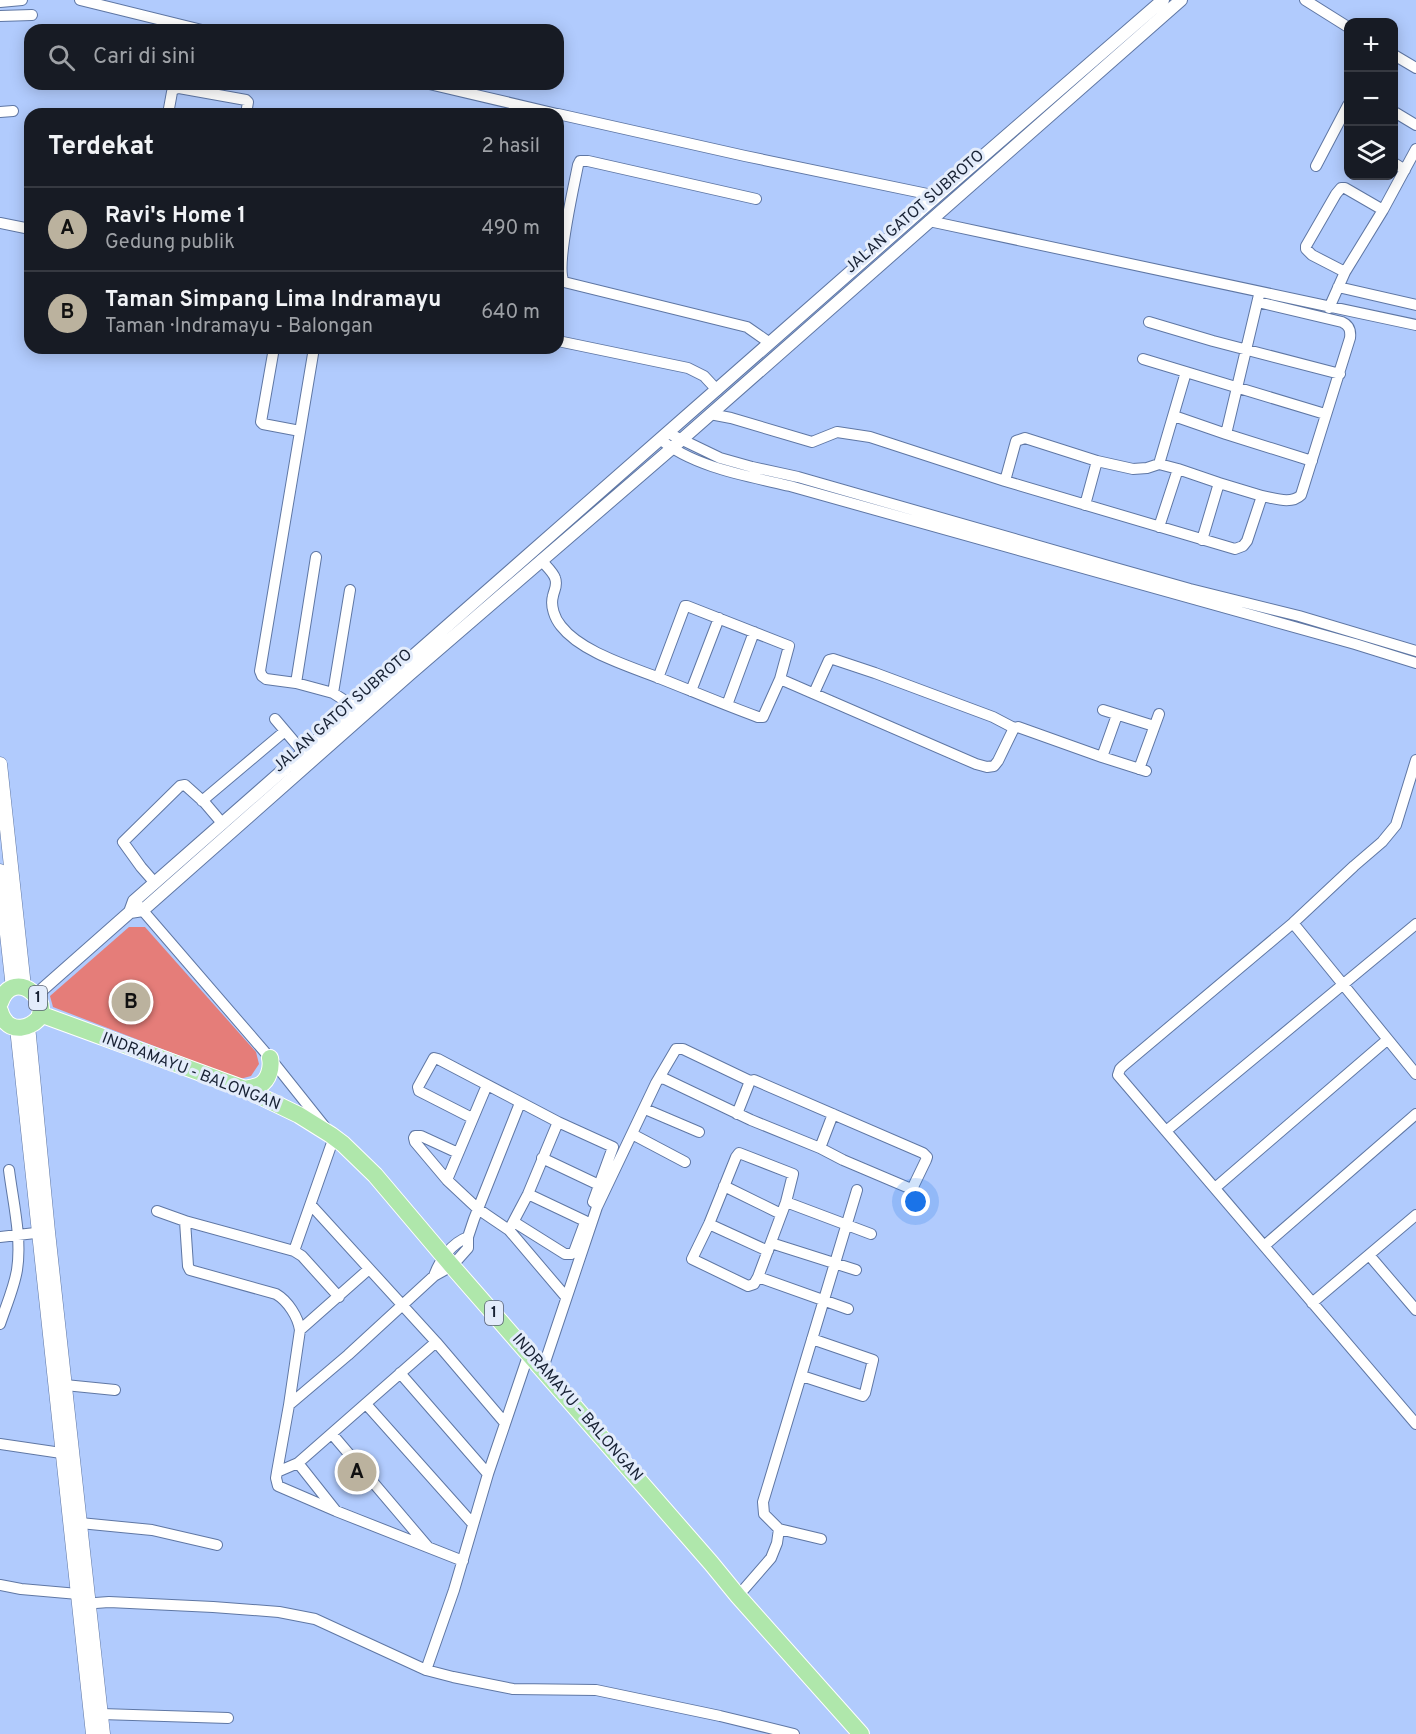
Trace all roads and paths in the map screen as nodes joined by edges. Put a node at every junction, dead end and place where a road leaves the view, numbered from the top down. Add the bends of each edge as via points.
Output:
1 (22, 0) edge
2 (80, 0) edge
3 (1163, 0) edge
4 (1181, 0) edge
5 (1305, 0) edge
6 (0, 2) edge
7 (32, 15) dead end
8 (0, 16) edge
9 (178, 24) edge
10 (1344, 24) edge
11 (1398, 57) edge
12 (1416, 68) edge
13 (174, 90) edge
14 (189, 90) edge
15 (455, 90) edge
16 (169, 108) edge
17 (247, 108) edge
18 (532, 108) edge
19 (14, 111) dead end
20 (0, 112) edge
21 (1344, 113) edge
22 (1398, 114) edge
23 (564, 115) edge
24 (1416, 125) edge
25 (1416, 149) edge
26 (1316, 166) dead end
27 (1398, 166) edge
28 (1405, 170) junction
29 (756, 199) dead end
30 (934, 199) junction
31 (1383, 210) junction
32 (930, 220) junction
33 (0, 223) edge
34 (24, 229) edge
35 (564, 246) edge
36 (1345, 272) junction
37 (564, 282) edge
38 (1338, 288) junction
39 (1259, 297) junction
40 (1416, 305) edge
41 (1329, 306) junction
42 (1149, 322) dead end
43 (1416, 325) edge
44 (564, 342) edge
45 (770, 343) junction
46 (1247, 350) junction
47 (273, 354) edge
48 (313, 354) edge
49 (1143, 359) dead end
50 (1186, 372) junction
51 (1340, 374) junction
52 (1238, 388) junction
53 (717, 390) junction
54 (710, 414) junction
55 (1325, 414) junction
56 (1174, 416) junction
57 (300, 431) junction
58 (1226, 434) junction
59 (664, 436) junction
60 (681, 440) junction
61 (671, 449) junction
62 (1096, 460) junction
63 (1312, 461) junction
64 (1159, 464) junction
65 (1178, 469) junction
66 (1005, 481) junction
67 (1219, 483) junction
68 (1262, 496) junction
69 (1085, 505) junction
70 (1160, 527) junction
71 (1202, 540) junction
72 (316, 557) dead end
73 (543, 562) junction
74 (350, 590) dead end
75 (719, 618) junction
76 (754, 632) junction
77 (1357, 639) junction
78 (1415, 647) edge
79 (420, 658) junction
80 (1416, 663) edge
81 (406, 670) junction
82 (658, 678) junction
83 (780, 679) junction
84 (296, 683) junction
85 (692, 691) junction
86 (333, 693) junction
87 (814, 693) junction
88 (727, 705) junction
89 (355, 707) junction
90 (1103, 710) dead end
91 (1159, 714) dead end
92 (1117, 715) junction
93 (275, 719) dead end
94 (1154, 726) junction
95 (1014, 728) junction
96 (285, 731) junction
97 (303, 752) junction
98 (1102, 757) junction
99 (1416, 760) edge
100 (0, 764) edge
101 (202, 801) junction
102 (222, 823) junction
103 (205, 839) junction
104 (213, 849) junction
105 (5, 861) edge
106 (0, 871) edge
107 (155, 883) junction
108 (136, 908) junction
109 (1293, 923) junction
110 (1416, 924) edge
111 (1343, 984) junction
112 (24, 990) junction
113 (0, 1003) edge
114 (0, 1013) edge
115 (28, 1023) junction
116 (1388, 1040) junction
117 (270, 1058) junction
118 (1416, 1074) edge
119 (659, 1078) junction
120 (750, 1081) junction
121 (487, 1085) junction
122 (245, 1089) junction
123 (520, 1103) junction
124 (645, 1109) junction
125 (737, 1114) junction
126 (833, 1114) junction
127 (1416, 1114) edge
128 (472, 1118) junction
129 (558, 1122) junction
130 (1166, 1131) junction
131 (699, 1132) dead end
132 (632, 1134) junction
133 (332, 1136) junction
134 (819, 1148) junction
135 (458, 1153) junction
136 (542, 1158) junction
137 (685, 1162) dead end
138 (9, 1170) dead end
139 (447, 1180) junction
140 (599, 1185) junction
141 (724, 1186) junction
142 (1215, 1188) junction
143 (857, 1190) dead end
144 (528, 1194) junction
145 (786, 1202) junction
146 (311, 1205) junction
147 (478, 1209) junction
148 (157, 1212) dead end
149 (781, 1214) junction
150 (1416, 1215) edge
151 (185, 1221) junction
152 (585, 1221) junction
153 (710, 1224) junction
154 (512, 1226) junction
155 (846, 1226) junction
156 (31, 1234) junction
157 (871, 1234) dead end
158 (0, 1237) edge
159 (1264, 1246) junction
160 (770, 1247) junction
161 (294, 1251) junction
162 (1369, 1255) junction
163 (448, 1261) junction
164 (835, 1263) junction
165 (369, 1269) junction
166 (856, 1270) dead end
167 (758, 1277) junction
168 (339, 1297) junction
169 (566, 1297) junction
170 (823, 1301) junction
171 (1312, 1303) junction
172 (401, 1306) junction
173 (848, 1309) dead end
174 (1416, 1310) edge
175 (0, 1324) edge
176 (300, 1330) junction
177 (812, 1339) junction
178 (436, 1342) junction
179 (529, 1353) junction
180 (543, 1368) junction
181 (400, 1373) junction
182 (802, 1376) junction
183 (65, 1385) junction
184 (116, 1390) dead end
185 (366, 1404) junction
186 (289, 1405) junction
187 (506, 1423) junction
188 (1416, 1424) edge
189 (332, 1434) junction
190 (0, 1444) edge
191 (68, 1454) junction
192 (298, 1463) junction
193 (277, 1472) junction
194 (488, 1474) junction
195 (336, 1511) junction
196 (80, 1523) junction
197 (473, 1524) junction
198 (779, 1529) junction
199 (821, 1539) dead end
200 (217, 1545) dead end
201 (428, 1547) junction
202 (463, 1561) junction
203 (0, 1586) edge
204 (738, 1596) junction
205 (86, 1601) junction
206 (426, 1670) junction
207 (101, 1714) junction
208 (228, 1718) dead end
209 (93, 1734) edge
210 (103, 1734) edge
211 (794, 1734) edge
212 (861, 1734) edge

1 - 6 street
2 - 9 street
3 - 30 street, JALAN GATOT SUBROTO
4 - 32 street, JALAN GATOT SUBROTO
5 - 10 street
7 - 8 street
11 - 12 street
13 - 16 street
14 - 17 street via 246,100
15 - 18 street
19 - 20 street
21 - 26 street
22 - 24 street
23 - 30 street
25 - 28 street
27 - 28 street
28 - 31 street
29 - 35 street via 580,161
30 - 45 street, JALAN GATOT SUBROTO
31 - 36 street
31 - 36 street via 1345,188 1339,190 1306,249
32 - 39 street
32 - 54 street, JALAN GATOT SUBROTO
33 - 34 street
36 - 38 street
37 - 45 street via 747,327
38 - 40 street
38 - 41 street
39 - 41 street
39 - 46 street
39 - 51 street via 1346,323 1351,332
41 - 43 street
42 - 46 street
44 - 53 street via 688,368 704,376
45 - 53 street, JALAN GATOT SUBROTO
46 - 51 street
46 - 52 street
47 - 57 street via 261,422
48 - 57 street
49 - 50 street
50 - 52 street
50 - 56 street
51 - 55 street
52 - 55 street
52 - 58 street
53 - 59 street, JALAN GATOT SUBROTO
54 - 60 street, JALAN GATOT SUBROTO
54 - 66 street via 812,442 837,432 870,437
55 - 63 street
56 - 58 street
56 - 64 street
57 - 84 street via 260,671 266,679
58 - 63 street
59 - 60 street
59 - 61 street
59 - 79 street, JALAN GATOT SUBROTO
60 - 61 street, JALAN GATOT SUBROTO
60 - 77 street via 720,458 1299,616
61 - 73 street, JALAN GATOT SUBROTO
61 - 77 street via 717,468
62 - 64 street via 1132,469
62 - 66 street via 1022,438 1016,441
62 - 69 street
63 - 68 street via 1303,491 1296,500
64 - 65 street
65 - 67 street
65 - 70 street
66 - 69 street
67 - 68 street
67 - 71 street
68 - 71 street via 1243,546 1235,549
69 - 70 street
70 - 71 street
72 - 84 street
73 - 79 street, JALAN GATOT SUBROTO
73 - 82 street via 555,576 555,616 570,636
74 - 86 street
75 - 76 street
75 - 82 street via 685,606
75 - 85 street
76 - 83 street via 789,646
76 - 88 street
77 - 78 street
77 - 80 street
79 - 81 street, JALAN GATOT SUBROTO
81 - 89 street, JALAN GATOT SUBROTO
81 - 104 street, JALAN GATOT SUBROTO
82 - 85 street
83 - 87 street
83 - 88 street via 763,717
84 - 86 street
85 - 88 street
86 - 89 street
87 - 95 street via 833,658
87 - 95 street via 987,767 999,761
89 - 97 street, JALAN GATOT SUBROTO
90 - 92 street
91 - 94 street
92 - 94 street
92 - 98 street
93 - 96 street
94 - 98 street via 1143,770
95 - 98 street
96 - 97 street
96 - 101 street
97 - 102 street, JALAN GATOT SUBROTO
99 - 109 street via 1392,832
100 - 105 main road
101 - 102 street
101 - 107 street via 185,785 180,786 123,842
102 - 103 street, JALAN GATOT SUBROTO
103 - 104 street
103 - 107 street, JALAN GATOT SUBROTO
104 - 108 street, JALAN GATOT SUBROTO
105 - 112 main road
106 - 112 main road
107 - 108 street, JALAN GATOT SUBROTO
108 - 112 street, JALAN GATOT SUBROTO
108 - 117 street
109 - 111 street
109 - 130 street via 1120,1069 1119,1077
110 - 111 street
111 - 116 street
111 - 130 street
112 - 113 highway, 1 via 3,996
112 - 115 highway, 1 via 41,1007
114 - 115 highway, 1 via 7,1023
115 - 122 highway, INDRAMAYU - BALONGAN / 1
115 - 156 main road
116 - 118 street
116 - 142 street
117 - 122 highway via 271,1069 264,1081
117 - 133 street
119 - 120 street via 679,1048
119 - 124 street
119 - 125 street
120 - 125 street
120 - 126 street
121 - 123 street
121 - 128 street
121 - 128 street via 436,1058 418,1087 420,1093
122 - 133 highway, INDRAMAYU - BALONGAN / 1
123 - 129 street
123 - 147 street
124 - 131 street
124 - 132 street
125 - 134 street
126 - 134 street
126 - 134 street via 926,1155 926,1160 909,1188
127 - 159 street
128 - 135 street
129 - 136 street
129 - 140 street via 613,1147
130 - 142 street
132 - 137 street
132 - 169 street via 597,1207
133 - 146 street
133 - 163 highway, INDRAMAYU - BALONGAN / 1 via 375,1174
135 - 139 street
135 - 139 street via 421,1136 414,1138
136 - 140 street
136 - 144 street
138 - 156 street
139 - 147 street
140 - 152 street
141 - 145 street via 737,1154 741,1153 793,1174
141 - 149 street
141 - 153 street
142 - 159 street
143 - 155 street
144 - 152 street
144 - 154 street
145 - 149 street
145 - 155 street
146 - 161 street
146 - 165 street
147 - 154 street
147 - 163 street via 468,1248
148 - 151 street
149 - 160 street
150 - 162 street
151 - 161 street
151 - 176 street via 190,1270 281,1297 297,1318
152 - 154 street via 571,1254
153 - 160 street
153 - 167 street via 692,1260 748,1286
154 - 169 street
155 - 157 street
155 - 164 street
156 - 158 street
156 - 175 street via 18,1253 17,1271
156 - 183 main road
156 - 191 main road
159 - 171 street
160 - 164 street
160 - 167 street
161 - 168 street
162 - 171 street
162 - 174 street
163 - 172 street
163 - 179 highway, INDRAMAYU - BALONGAN / 1
164 - 166 street
164 - 170 street
165 - 168 street
165 - 172 street
167 - 170 street
168 - 176 street
169 - 180 street
170 - 173 street
170 - 177 street
171 - 188 street
172 - 178 street
172 - 186 street
176 - 186 street
177 - 182 street
177 - 182 street via 873,1360 865,1393 863,1396
178 - 181 street
178 - 187 street
179 - 180 highway, INDRAMAYU - BALONGAN / 1
179 - 187 street
180 - 204 highway, INDRAMAYU - BALONGAN / 1
181 - 185 street
181 - 194 street
182 - 198 street via 763,1502 764,1514
183 - 184 street
183 - 191 main road
185 - 189 street
185 - 197 street
186 - 193 street
187 - 194 street
189 - 192 street
189 - 201 street
190 - 191 street
191 - 196 main road
191 - 205 main road
192 - 193 street
192 - 195 street
193 - 195 street via 278,1486
194 - 197 street
195 - 201 street
196 - 200 street via 152,1530
196 - 205 main road
197 - 202 street
198 - 199 street
198 - 204 street via 771,1558
201 - 202 street
202 - 206 street
203 - 205 street
204 - 212 highway, INDRAMAYU - BALONGAN / 1
205 - 206 street via 299,1615
205 - 207 main road
205 - 209 main road
206 - 211 street via 513,1689 596,1690
207 - 208 street
207 - 210 main road

